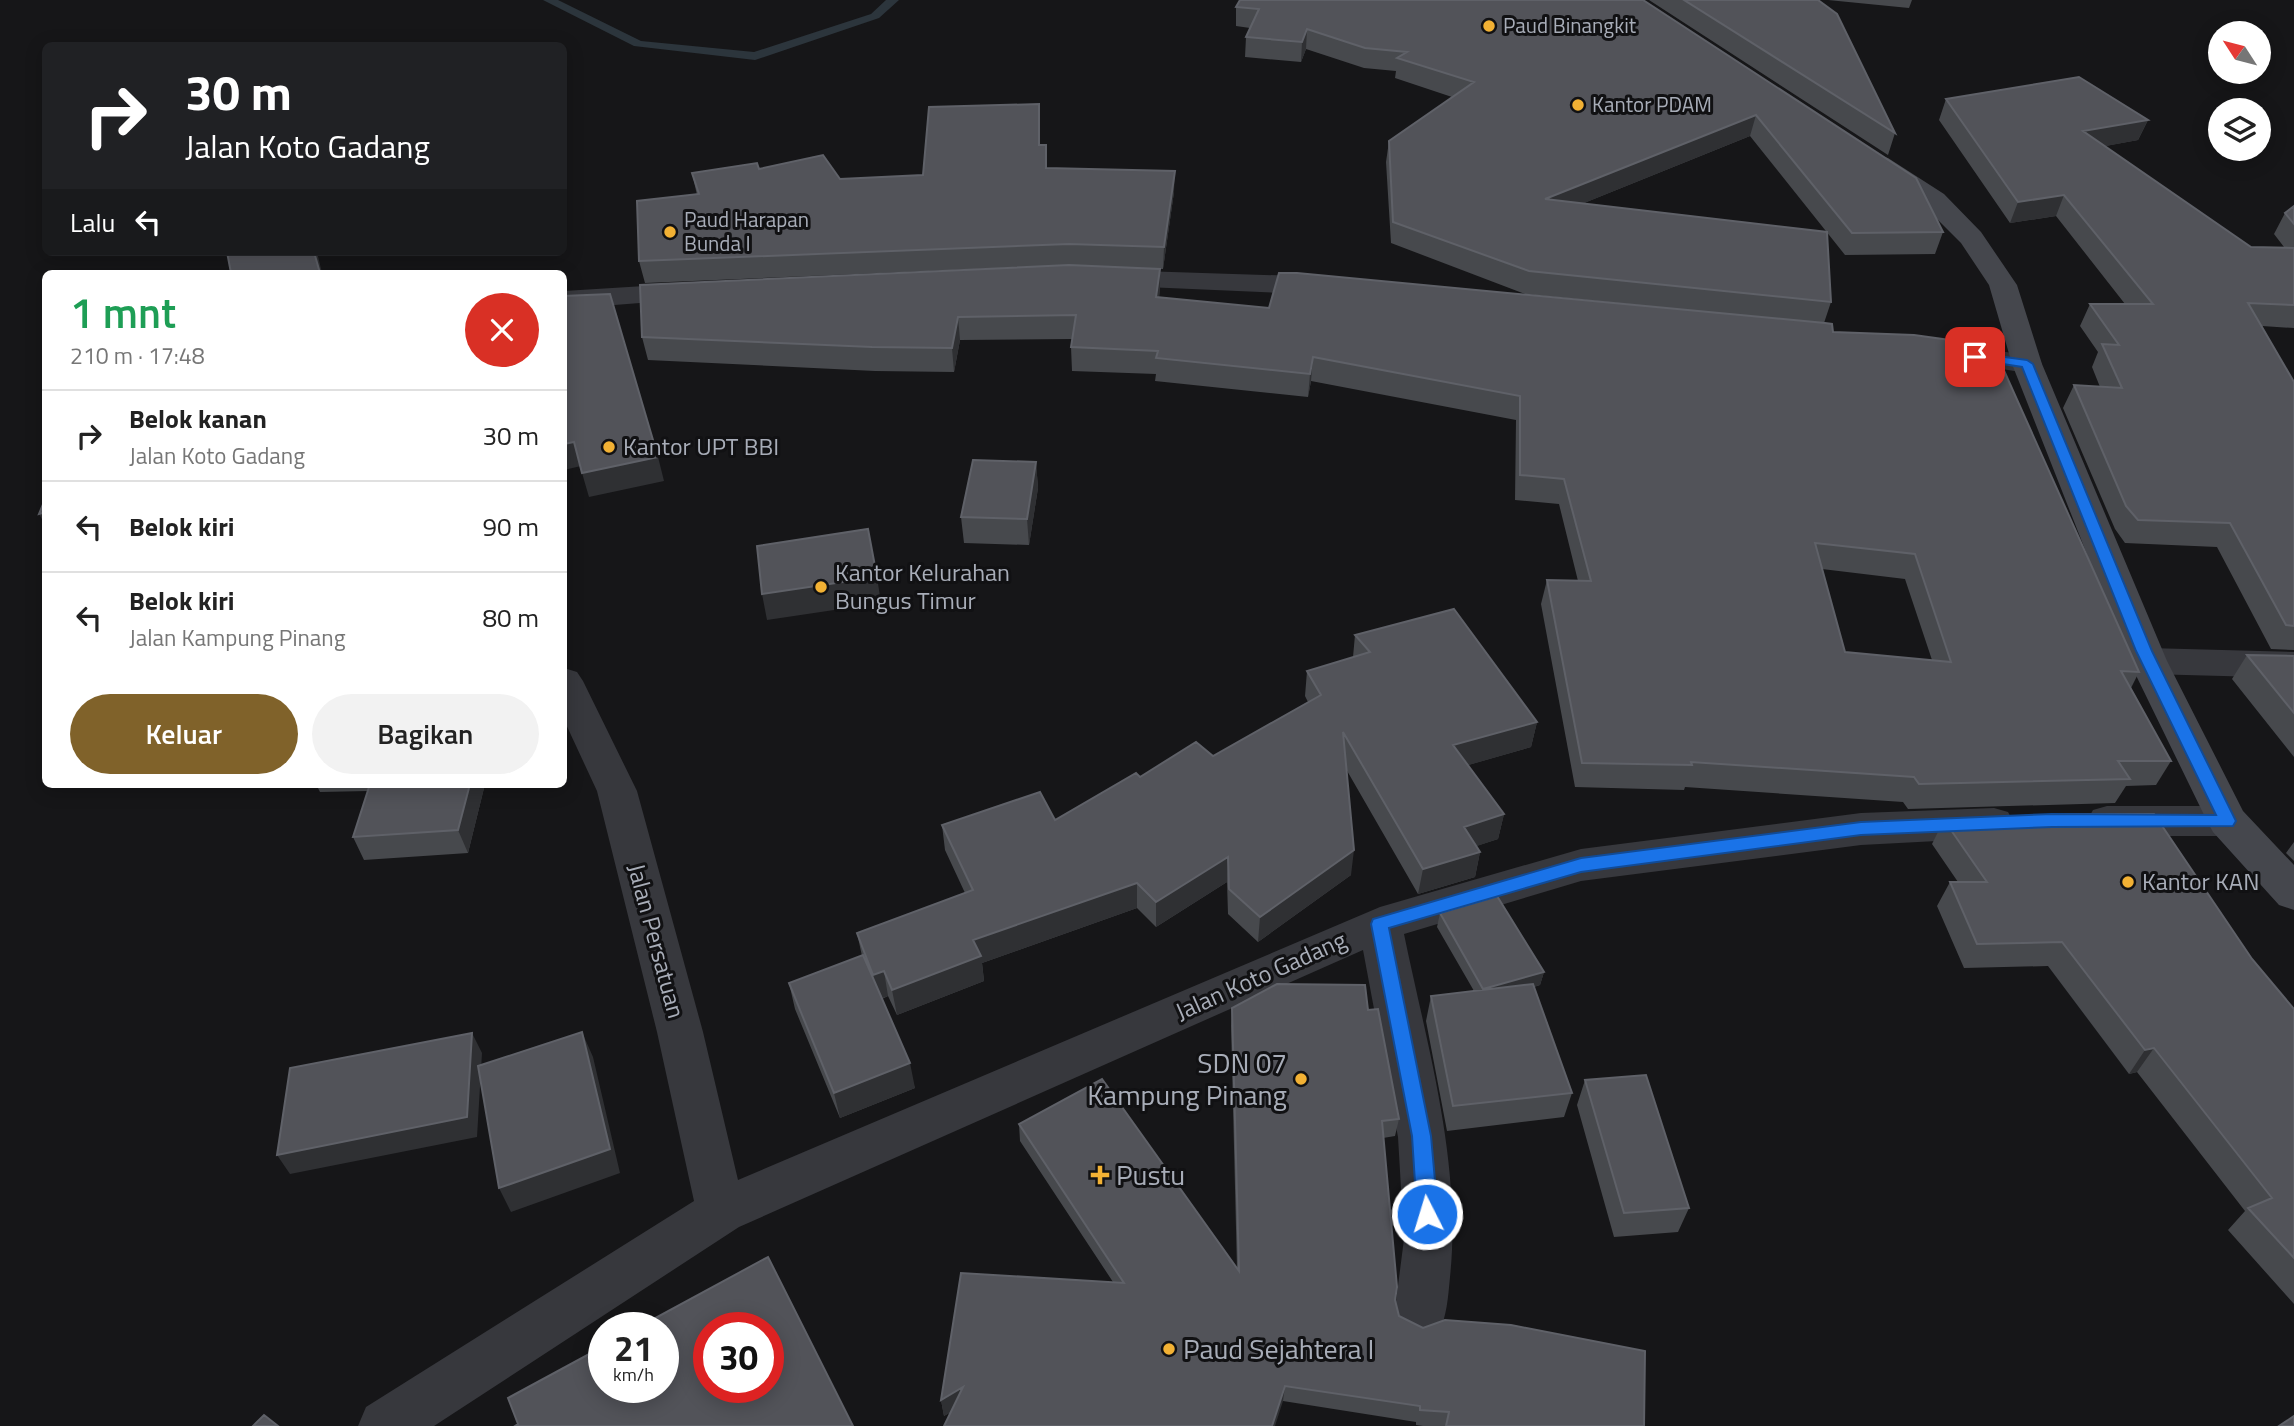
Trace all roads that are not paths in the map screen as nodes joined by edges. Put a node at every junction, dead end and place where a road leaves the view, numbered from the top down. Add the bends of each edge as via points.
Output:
1 (1855, 148) edge
2 (1084, 278) edge
3 (1362, 289) edge
4 (720, 291) edge
5 (567, 300) edge
6 (1922, 349) edge
7 (2027, 364) junction
8 (2148, 661) junction
9 (2294, 665) edge
10 (567, 687) edge
11 (2227, 821) junction
12 (2294, 892) edge
13 (1380, 924) junction
14 (721, 1210) junction
15 (1420, 1317) dead end
16 (385, 1426) edge

1 - 7 street via 1934,200 1971,238 2003,285
2 - 3 street
4 - 5 street
6 - 7 street
7 - 8 street
8 - 9 street
8 - 11 street
10 - 14 street, Jalan Persatuan via 617,792
11 - 12 street
11 - 13 street, Jalan Koto Gadang via 2052,821 1861,829 1581,865
13 - 14 street, Jalan Koto Gadang
13 - 15 street via 1422,1136 1429,1239
14 - 16 street, Jalan Koto Gadang

